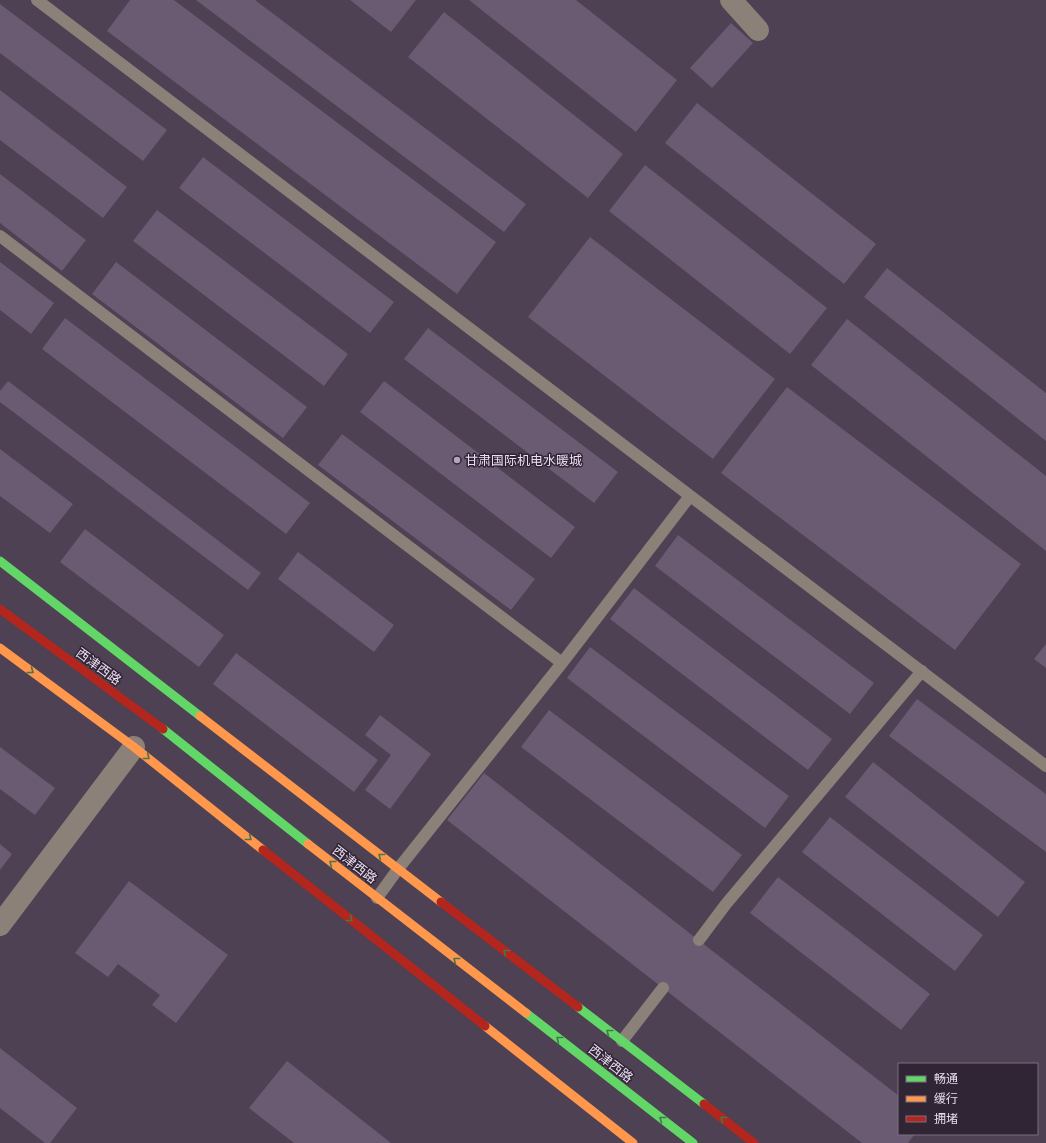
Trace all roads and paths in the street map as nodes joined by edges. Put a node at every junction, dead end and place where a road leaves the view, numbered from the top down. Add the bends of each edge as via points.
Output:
1 (37, 0) edge
2 (731, 0) edge
3 (758, 30) dead end
4 (0, 236) edge
5 (690, 496) junction
6 (0, 561) edge
7 (0, 609) edge
8 (0, 648) edge
9 (562, 664) junction
10 (922, 672) junction
11 (134, 747) junction
12 (1046, 766) edge
13 (398, 869) junction
14 (377, 898) junction
15 (0, 925) edge
16 (699, 940) dead end
17 (663, 988) dead end
18 (622, 1041) junction
19 (633, 1143) edge
20 (693, 1143) edge
21 (754, 1143) edge

1 - 5 lane
2 - 3 street
4 - 9 lane
5 - 9 lane
5 - 10 lane
13 -> 6 main road
14 -> 7 main road, 西津西路 via 152,721
8 -> 11 main road
9 - 13 lane
10 - 12 lane
10 - 16 lane via 726,904
11 - 15 street
11 -> 19 main road
13 - 14 lane
18 -> 13 main road
20 -> 14 main road, 西津西路
17 - 18 lane
21 -> 18 main road

